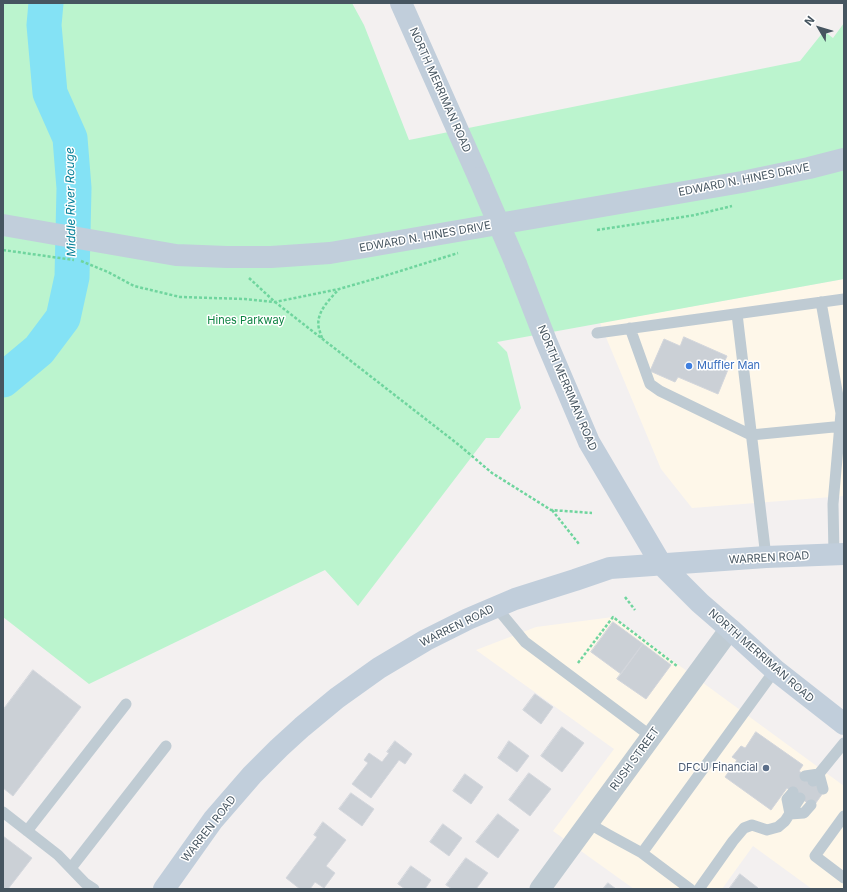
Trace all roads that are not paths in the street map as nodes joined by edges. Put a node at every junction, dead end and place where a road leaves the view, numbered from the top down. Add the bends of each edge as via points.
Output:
1 (401, 3) edge
2 (844, 159) edge
3 (3, 225) edge
4 (844, 299) edge
5 (821, 302) junction
6 (737, 314) junction
7 (630, 328) junction
8 (597, 333) dead end
9 (842, 426) edge
10 (751, 435) junction
11 (840, 480) edge
12 (839, 554) edge
13 (766, 557) junction
14 (661, 564) junction
15 (496, 607) junction
16 (730, 629) junction
17 (775, 670) junction
18 (126, 704) dead end
19 (840, 715) edge
20 (652, 736) junction
21 (844, 743) edge
22 (166, 746) dead end
23 (823, 789) dead end
24 (796, 795) dead end
25 (811, 805) dead end
26 (3, 812) edge
27 (790, 814) junction
28 (844, 816) edge
29 (588, 823) junction
30 (27, 831) junction
31 (642, 853) junction
32 (71, 868) junction
33 (844, 878) edge
34 (94, 889) edge
35 (164, 889) edge
36 (540, 889) edge
37 (690, 889) edge
38 (699, 889) edge

1 - 14 main road, NORTH MERRIMAN ROAD, bridge via 516,264 589,442
2 - 3 main road, EDWARD N. HINES DRIVE via 742,182 330,253 271,257 176,255
4 - 5 lane
5 - 6 lane
5 - 9 lane
6 - 7 lane
6 - 10 lane
7 - 8 lane
7 - 10 lane via 650,384
9 - 10 lane
9 - 11 lane
10 - 13 lane
11 - 12 lane via 833,504
12 - 13 main road, WARREN ROAD
13 - 14 main road, WARREN ROAD
14 - 15 main road, WARREN ROAD via 610,568
14 - 16 main road, NORTH MERRIMAN ROAD
15 - 20 lane via 524,642
15 - 35 main road, WARREN ROAD via 426,640 379,668 302,727 252,775 213,820
16 - 17 main road, NORTH MERRIMAN ROAD
16 - 20 street, RUSH STREET
17 - 19 main road, NORTH MERRIMAN ROAD
17 - 31 lane
18 - 30 lane
20 - 29 street, RUSH STREET
21 - 23 lane via 812,777
22 - 32 lane
24 - 27 lane via 787,799
25 - 27 lane via 804,813
26 - 30 lane
27 - 38 lane via 778,827 767,830 752,825 744,828
28 - 33 lane via 815,856
29 - 31 lane
29 - 36 street, RUSH STREET
30 - 32 lane
31 - 37 lane
32 - 34 lane

